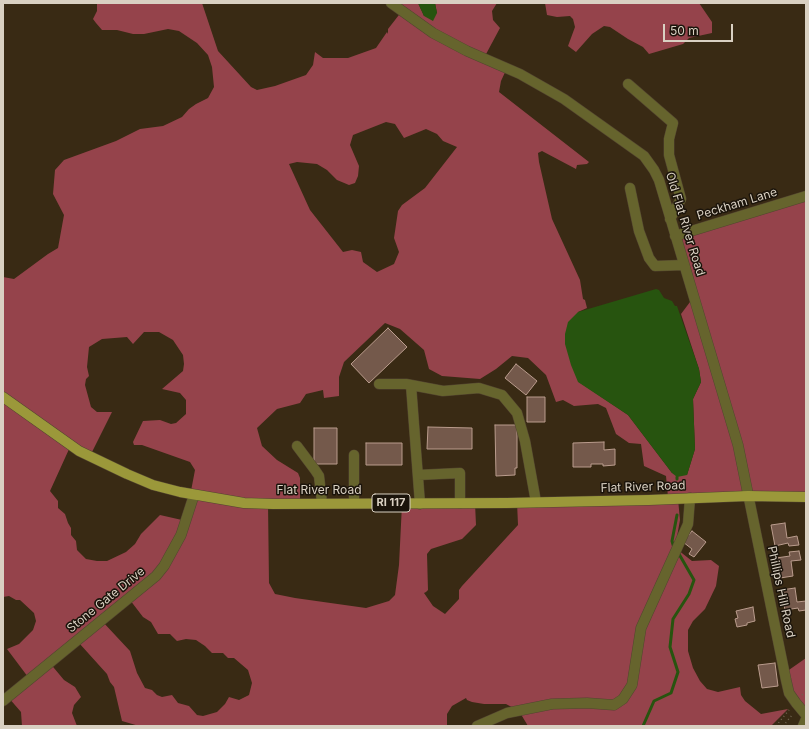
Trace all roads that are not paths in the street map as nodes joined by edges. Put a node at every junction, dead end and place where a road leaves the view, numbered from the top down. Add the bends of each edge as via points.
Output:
1 (391, 3) edge
2 (628, 84) dead end
3 (630, 188) dead end
4 (806, 196) edge
5 (670, 219) junction
6 (675, 236) junction
7 (684, 266) junction
8 (379, 384) dead end
9 (411, 385) junction
10 (3, 397) edge
11 (297, 446) dead end
12 (354, 455) dead end
13 (418, 475) junction
14 (194, 495) junction
15 (748, 496) junction
16 (806, 497) edge
17 (690, 498) junction
18 (536, 502) junction
19 (322, 503) junction
20 (354, 503) junction
21 (460, 503) junction
22 (420, 504) junction
23 (3, 700) edge
24 (806, 715) edge
25 (806, 719) edge
26 (477, 726) edge
27 (803, 726) edge

1 - 5 street, Old Flat River Road via 433,33 520,74 564,99 644,156 659,180
2 - 5 street via 673,123 669,155 681,199
3 - 7 street via 639,231 649,258 655,266
4 - 6 street, Peckham Lane
5 - 6 street, Old Flat River Road
6 - 7 street, Old Flat River Road
7 - 15 street, Old Flat River Road via 738,445
8 - 9 street
9 - 13 street
9 - 18 street via 443,391 479,388 502,395 517,413
10 - 14 main road, Flat River Road / RI 117 via 91,458 153,485
11 - 19 street via 319,476
12 - 20 street
13 - 21 street via 460,473
13 - 22 street
14 - 19 main road, Flat River Road / RI 117 via 244,503
14 - 23 street, Stone Gate Drive via 181,535 156,576
15 - 16 main road, Flat River Road / RI 117
15 - 17 main road, Flat River Road / RI 117
15 - 24 street, Phillips Hill Road via 789,693
17 - 18 main road, Flat River Road / RI 117
17 - 26 street via 688,524 641,628 632,685 623,699 614,705 552,704 507,713
18 - 21 main road, Flat River Road / RI 117
19 - 20 main road, Flat River Road / RI 117
20 - 22 main road, Flat River Road / RI 117
21 - 22 main road, Flat River Road / RI 117
25 - 27 street

